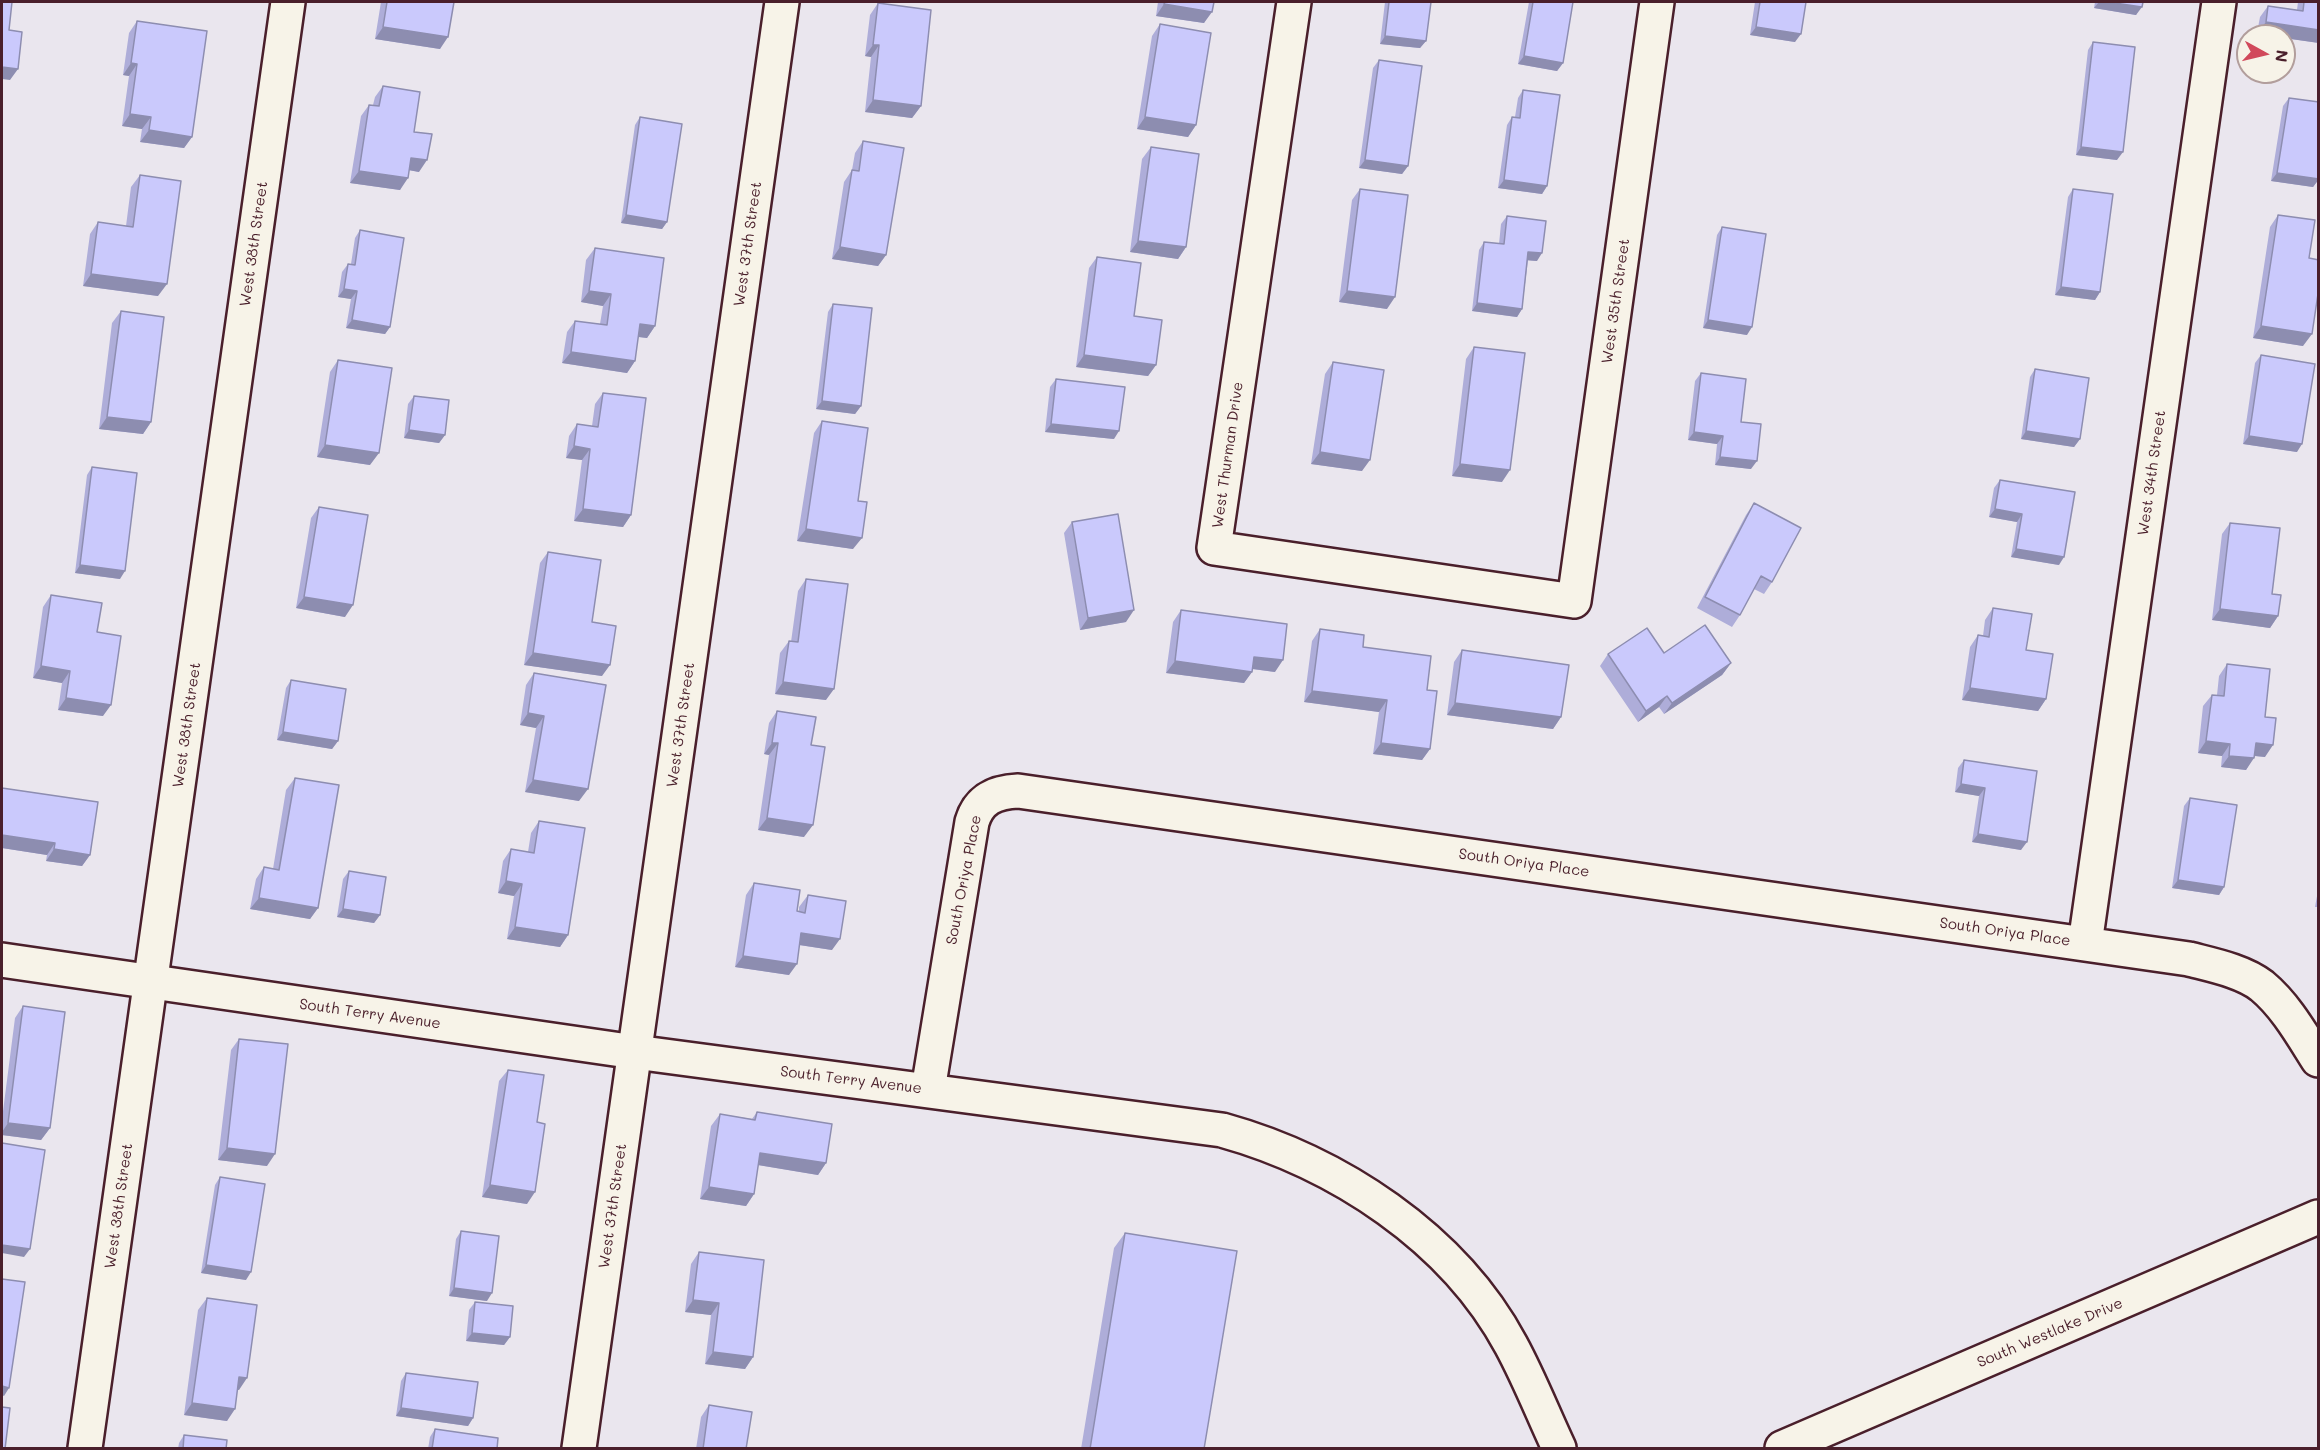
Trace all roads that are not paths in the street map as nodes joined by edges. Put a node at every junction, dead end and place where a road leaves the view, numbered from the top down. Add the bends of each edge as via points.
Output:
1 (288, 2) edge
2 (782, 2) edge
3 (1294, 2) edge
4 (1657, 2) edge
5 (2219, 2) edge
6 (1574, 601) joint
7 (2085, 944) junction
8 (2, 960) edge
9 (151, 982) junction
10 (635, 1052) junction
11 (2319, 1060) edge
12 (928, 1090) junction
13 (2319, 1217) edge
14 (85, 1449) edge
15 (579, 1449) edge
16 (1559, 1449) edge
17 (1782, 1449) edge

1 - 9 street, West 38th Street
2 - 10 street, West 37th Street
3 - 6 street, West Thurman Drive via 1214,548
4 - 6 street, West 35th Street
5 - 7 street, West 34th Street
7 - 11 street, South Oriya Place via 2189,958 2262,986 2293,1021
7 - 12 street, South Oriya Place via 1038,792 1005,792 984,801 972,822
8 - 9 street, South Terry Avenue
9 - 10 street, South Terry Avenue
9 - 14 street, West 38th Street
10 - 12 street, South Terry Avenue
10 - 15 street, West 37th Street
12 - 16 street, South Terry Avenue via 1222,1130 1267,1143 1353,1186 1394,1212 1464,1279 1511,1344
13 - 17 street, South Westlake Drive

